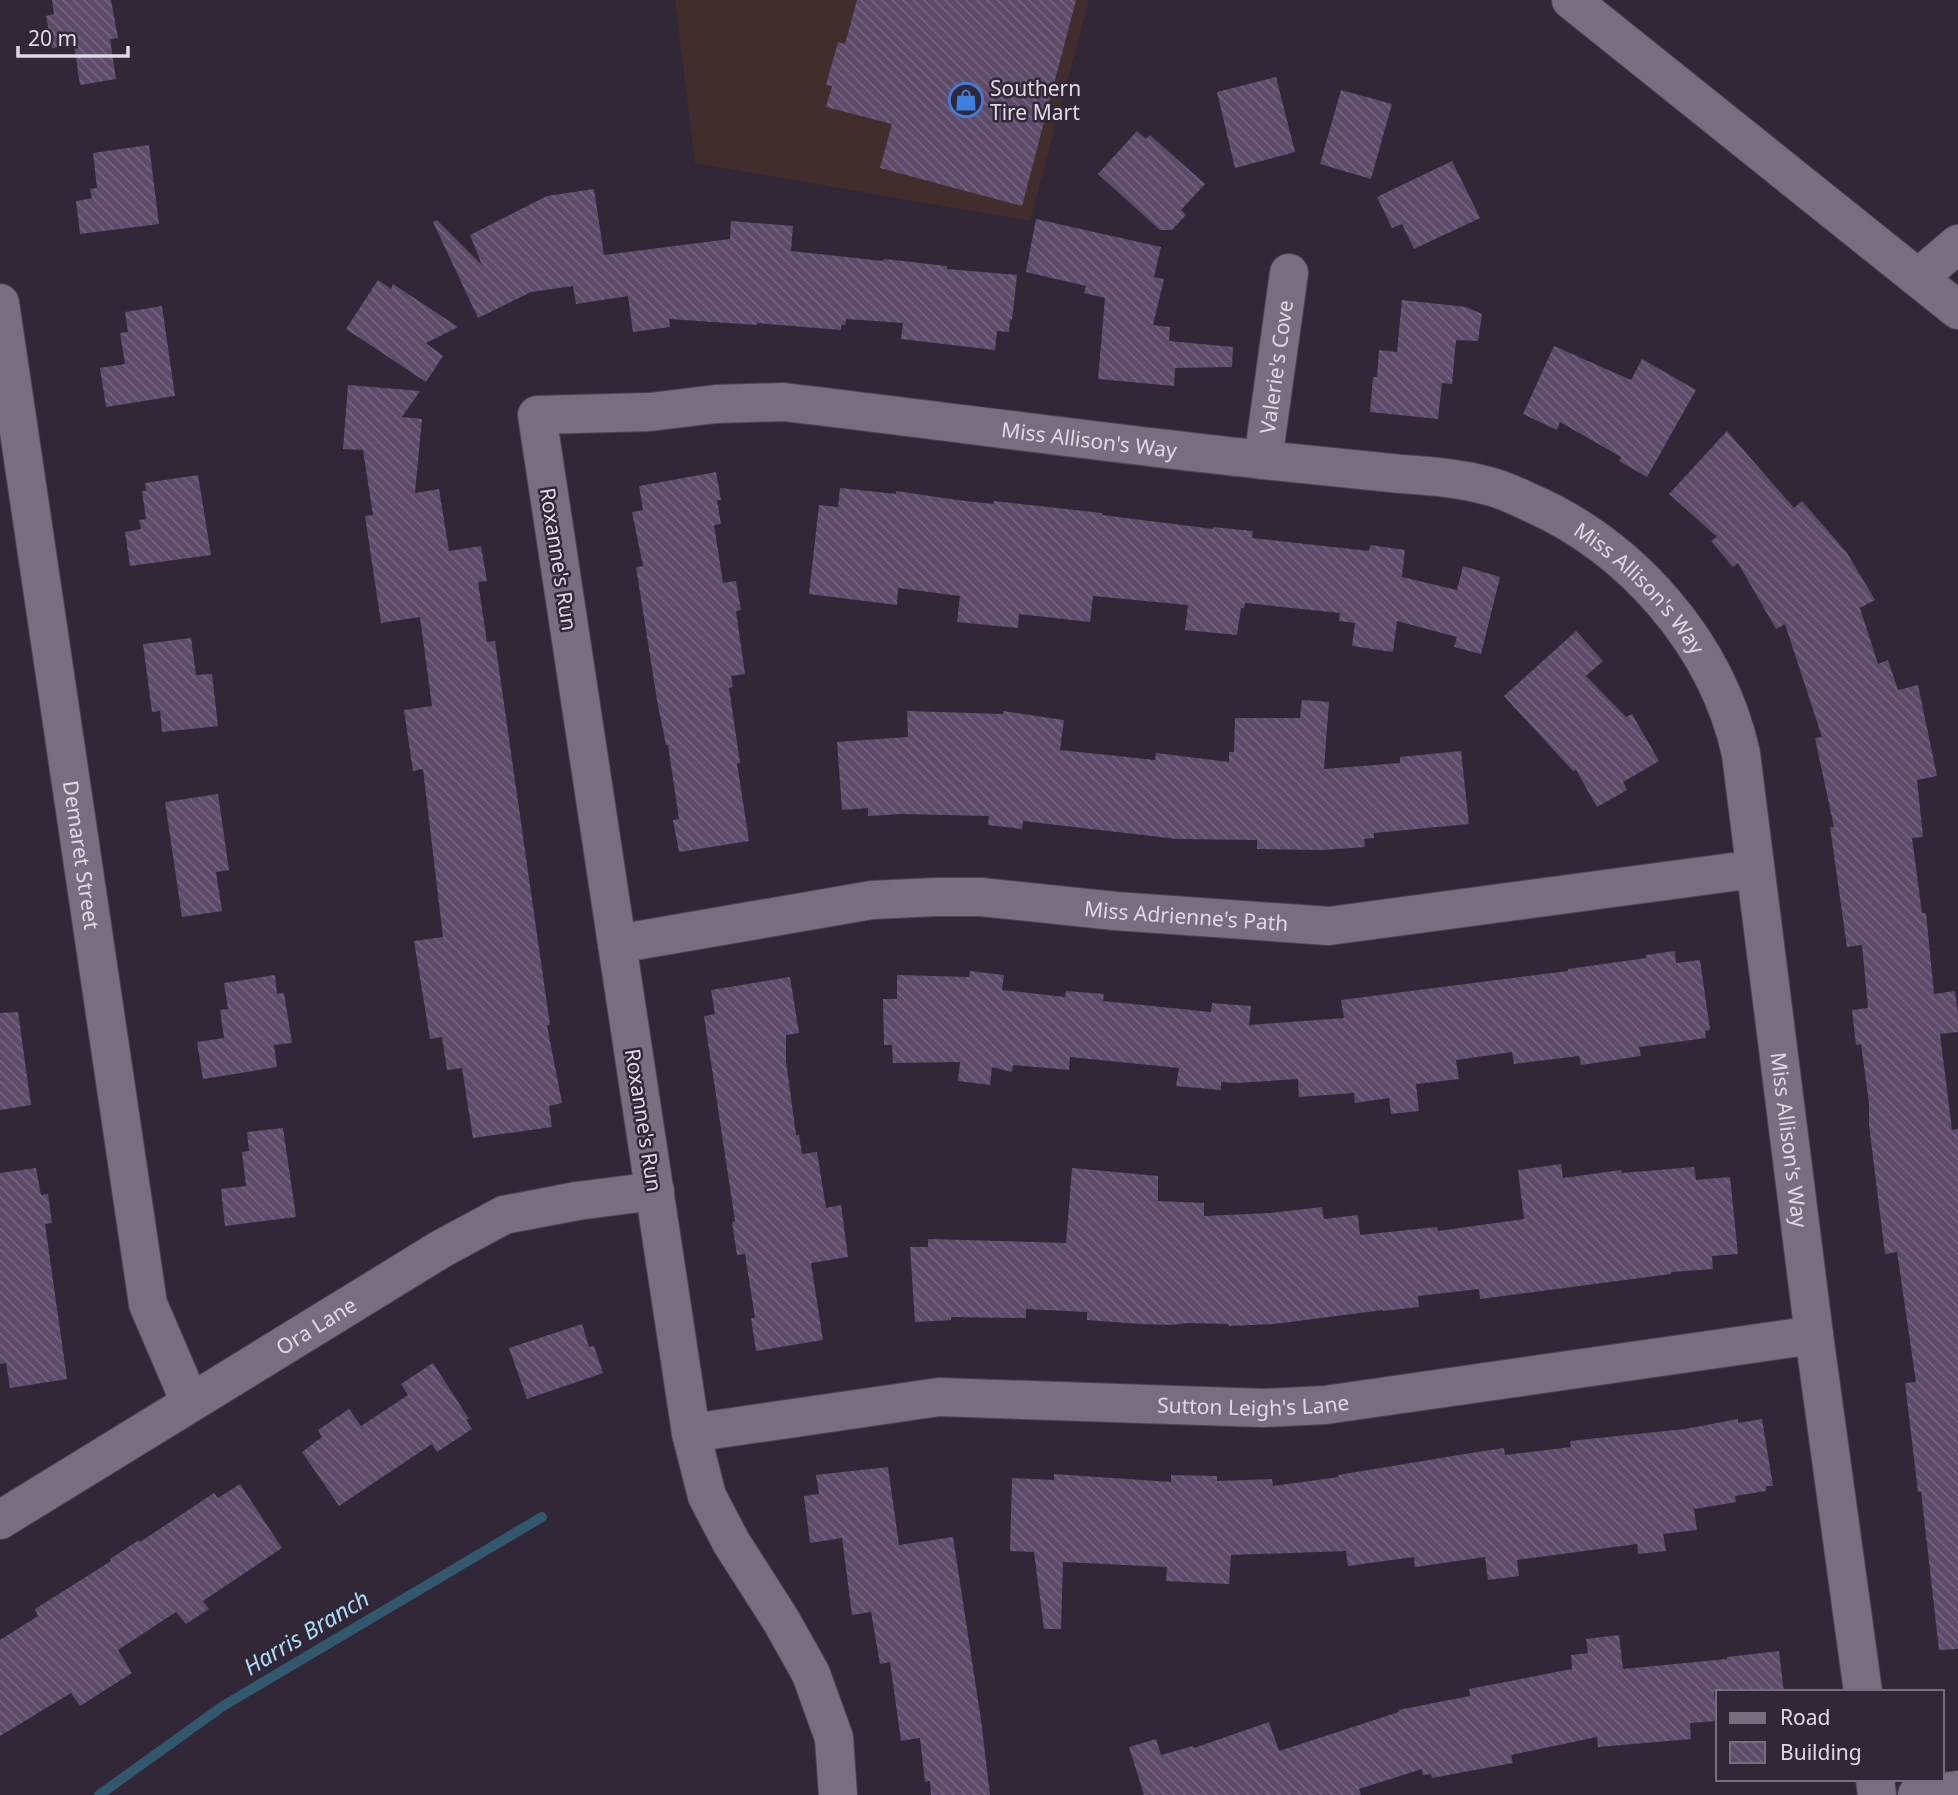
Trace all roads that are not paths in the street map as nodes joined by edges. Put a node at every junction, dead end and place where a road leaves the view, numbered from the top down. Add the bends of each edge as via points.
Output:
1 (1570, 0) edge
2 (1958, 244) edge
3 (1289, 273) dead end
4 (1918, 278) junction
5 (0, 303) edge
6 (1958, 310) edge
7 (537, 415) joint
8 (1263, 460) junction
9 (1755, 869) junction
10 (617, 944) junction
11 (655, 1191) junction
12 (1814, 1335) junction
13 (190, 1402) junction
14 (691, 1433) junction
15 (0, 1520) edge
16 (1863, 1690) edge
17 (1958, 1790) edge
18 (838, 1795) edge
19 (1917, 1795) edge

1 - 4 street
2 - 4 street
3 - 8 street, Valerie's Cove
4 - 6 street
5 - 13 street, Demaret Street via 148,1304
7 - 8 street, Miss Allison's Way via 784,401
7 - 10 street, Roxanne's Run
8 - 9 street, Miss Allison's Way via 1489,486 1581,530 1613,555 1670,609 1708,666 1735,728
9 - 10 street, Miss Adrienne's Path via 1329,926 936,897 872,900
9 - 12 street, Miss Allison's Way
10 - 11 street, Roxanne's Run
11 - 13 street, Ora Lane via 504,1215
11 - 14 street, Roxanne's Run
12 - 14 street, Sutton Leigh's Lane via 1325,1405 1263,1408 939,1397
12 - 16 street, Miss Allison's Way
13 - 15 street, Ora Lane
14 - 18 street, Roxanne's Run via 707,1496 811,1675 834,1738
17 - 19 street

